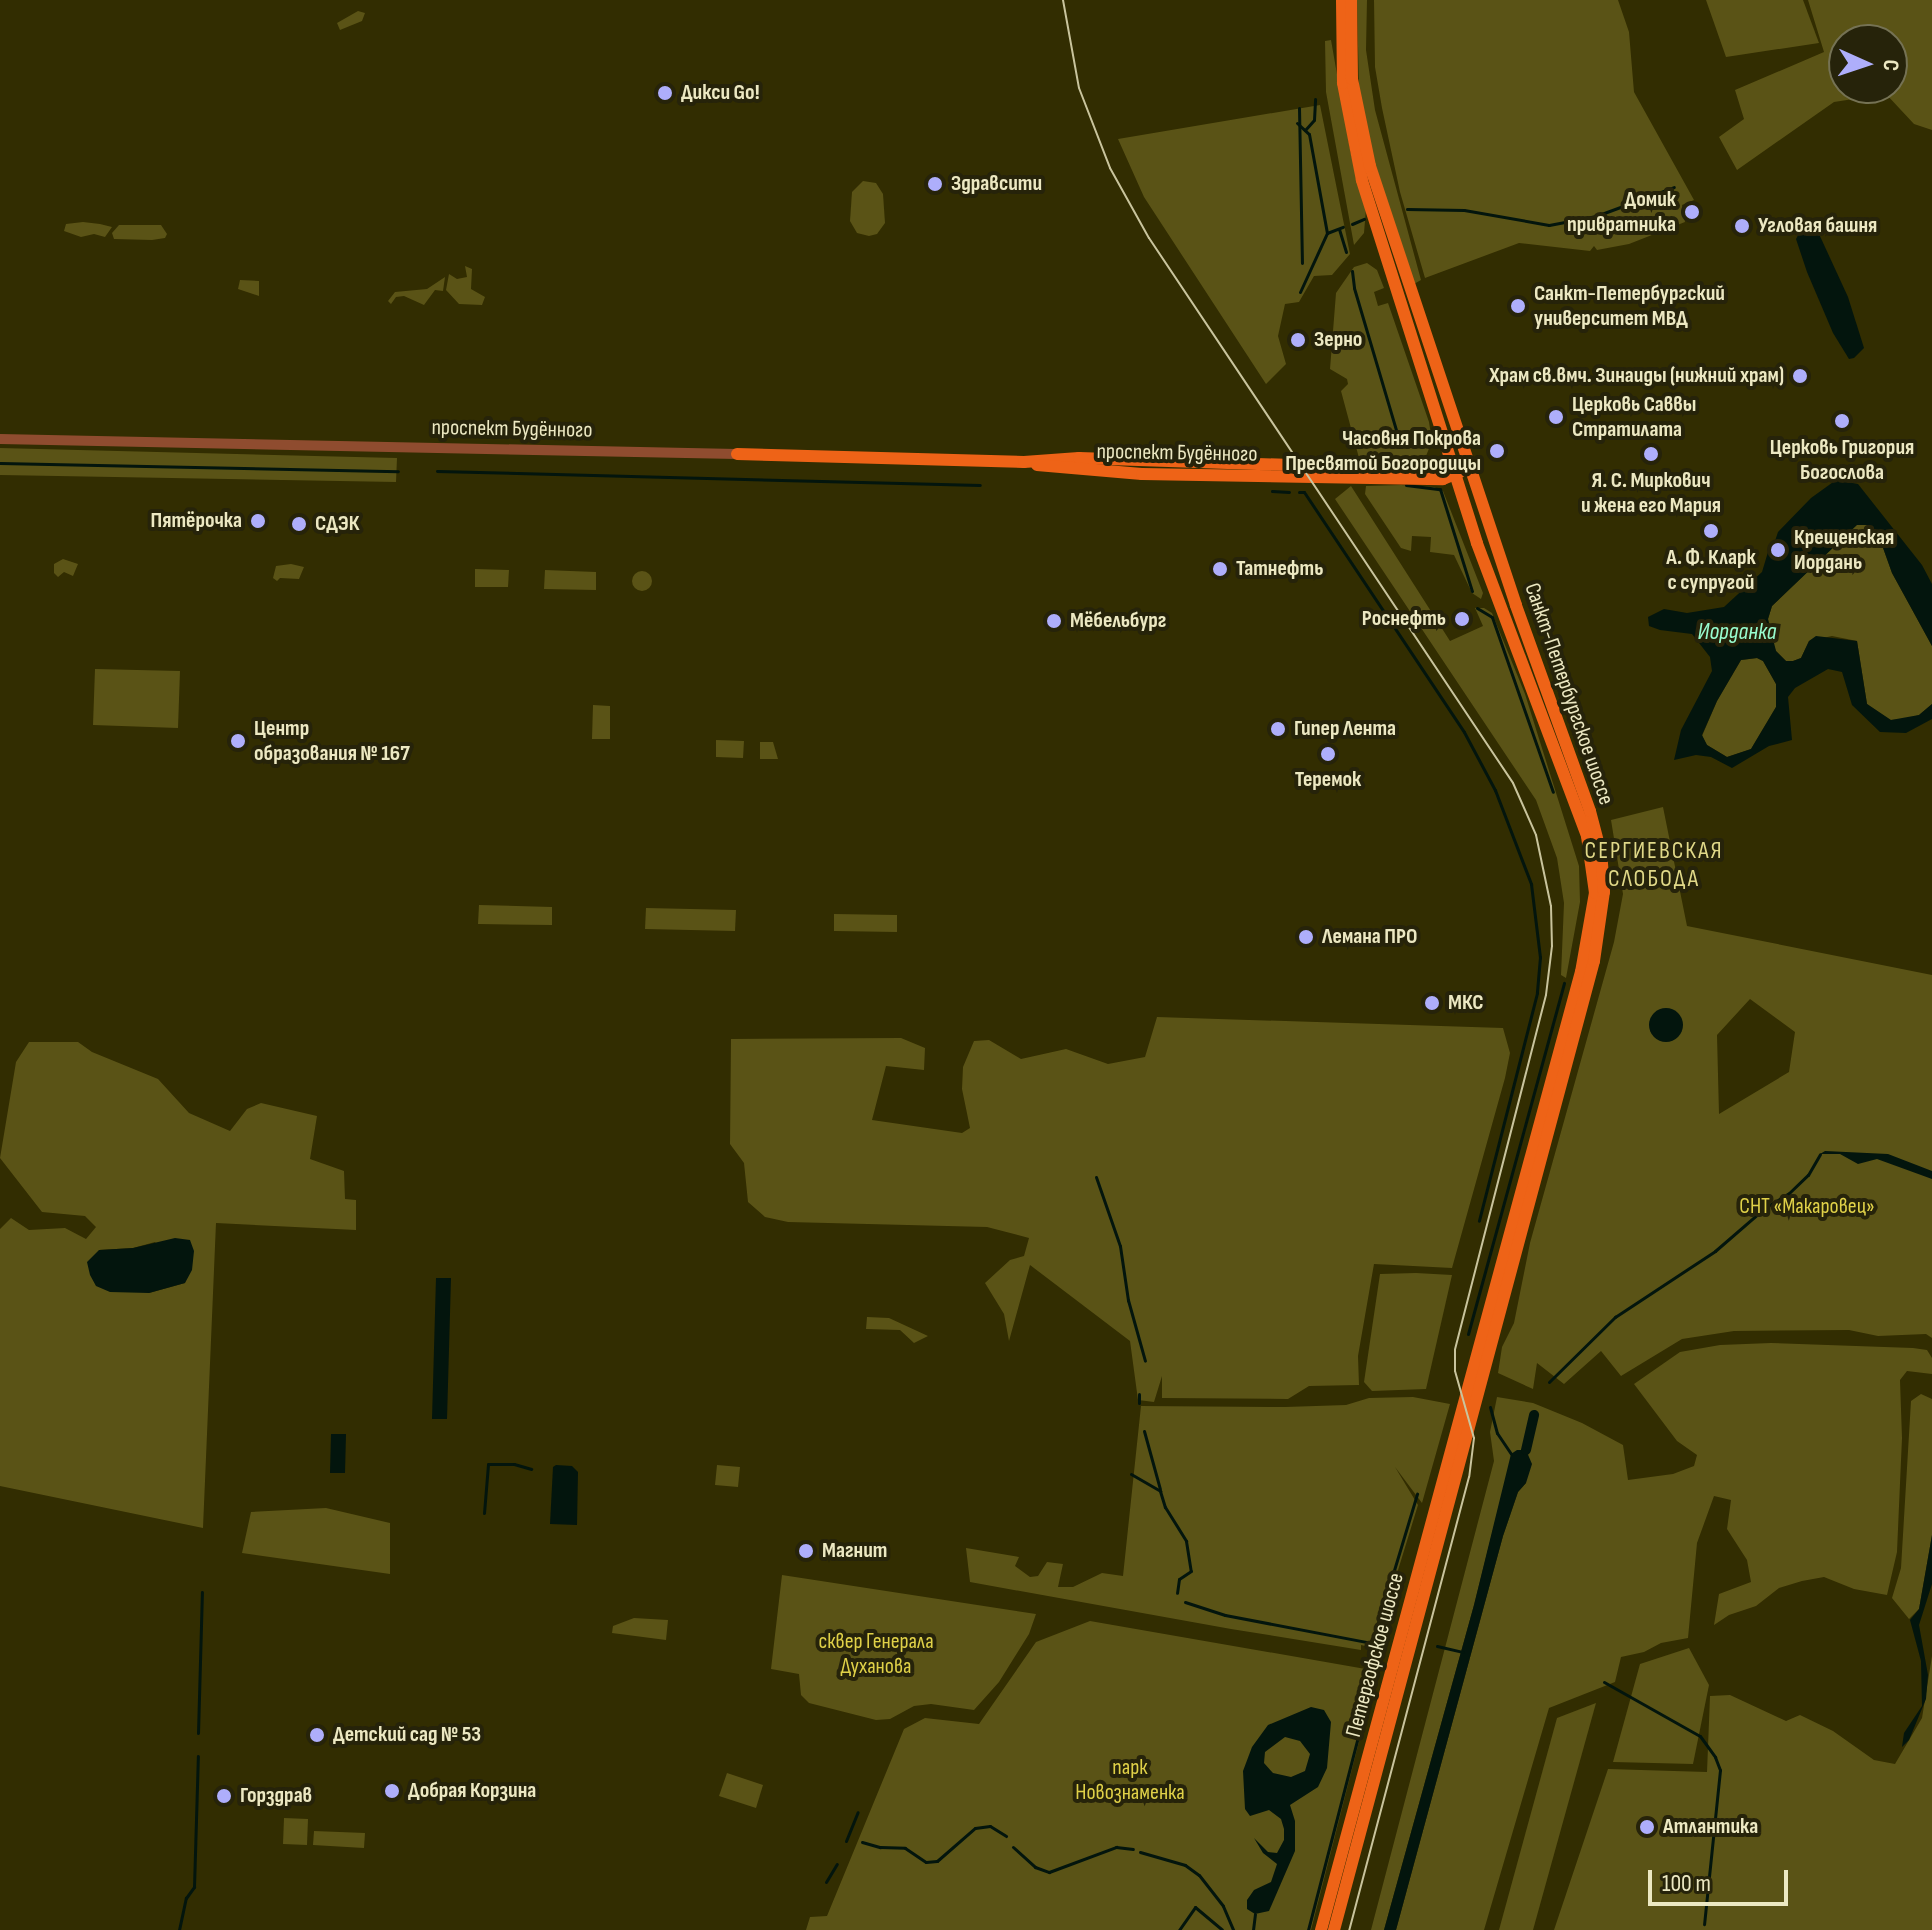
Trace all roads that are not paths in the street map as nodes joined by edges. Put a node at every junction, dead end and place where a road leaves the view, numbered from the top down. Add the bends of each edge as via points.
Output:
1 (1342, 0) edge
2 (1351, 0) edge
3 (0, 439) edge
4 (737, 454) joint
5 (1469, 465) junction
6 (1455, 470) junction
7 (1468, 1391) joint
8 (1475, 1407) joint
9 (1321, 1930) edge
10 (1334, 1930) edge

1 - 6 main road, Санкт-Петербургское шоссе via 1342,73 1355,153
2 - 5 main road, Санкт-Петербургское шоссе via 1352,79 1362,137
3 - 4 street, проспект Будённого
4 - 6 main road, проспект Будённого
5 - 6 main road, проспект Будённого
5 - 8 main road, Санкт-Петербургское шоссе via 1590,811 1604,892 1594,961
6 - 7 main road, Санкт-Петербургское шоссе via 1587,836 1595,893 1581,972
7 - 9 main road, Петергофское шоссе
8 - 10 main road, Петергофское шоссе

